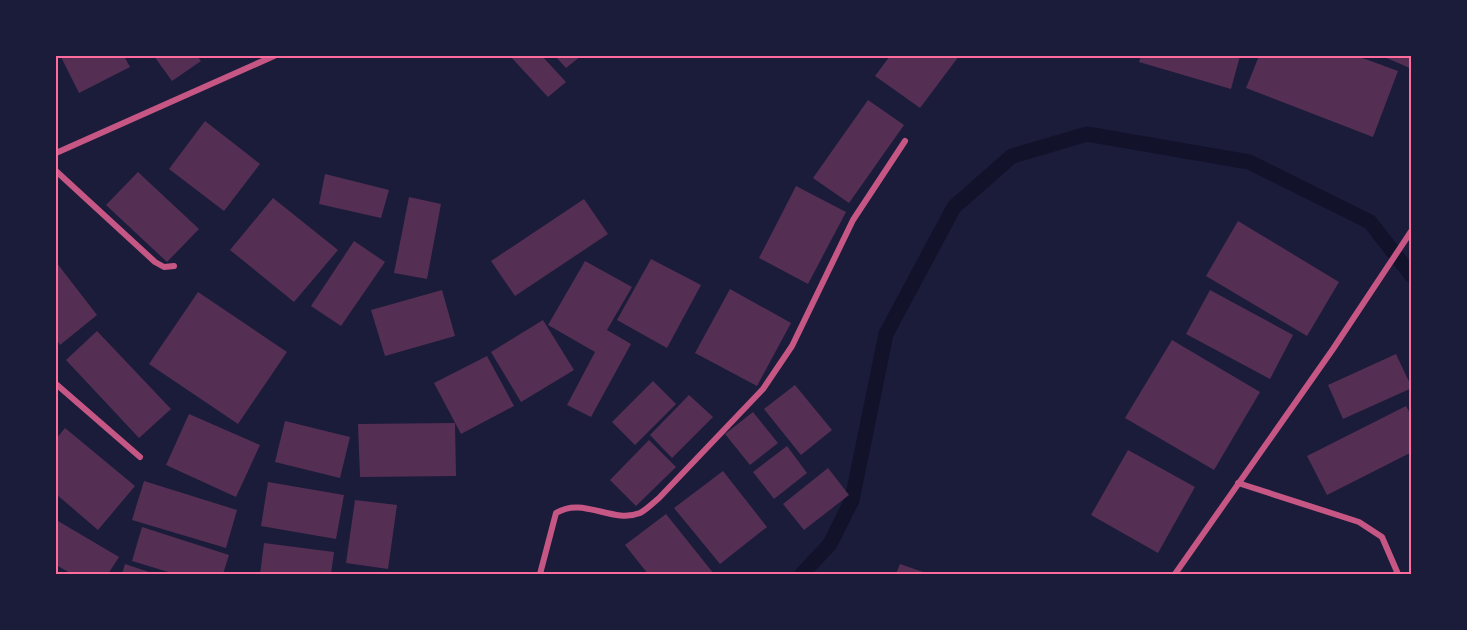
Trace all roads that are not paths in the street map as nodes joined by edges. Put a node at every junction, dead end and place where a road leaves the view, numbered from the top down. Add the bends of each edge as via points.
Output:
1 (274, 56) edge
2 (905, 141) dead end
3 (56, 153) edge
4 (56, 171) edge
5 (1412, 230) edge
6 (174, 266) dead end
7 (56, 384) edge
8 (140, 457) dead end
9 (1238, 483) junction
10 (540, 574) edge
11 (1175, 574) edge
12 (1398, 574) edge

1 - 3 street
2 - 10 street via 853,220 792,346 763,389 640,513 625,516 578,507 565,507 556,513
4 - 6 street via 155,262 164,267
5 - 9 street
7 - 8 street
9 - 11 street
9 - 12 street via 1359,522 1382,537

